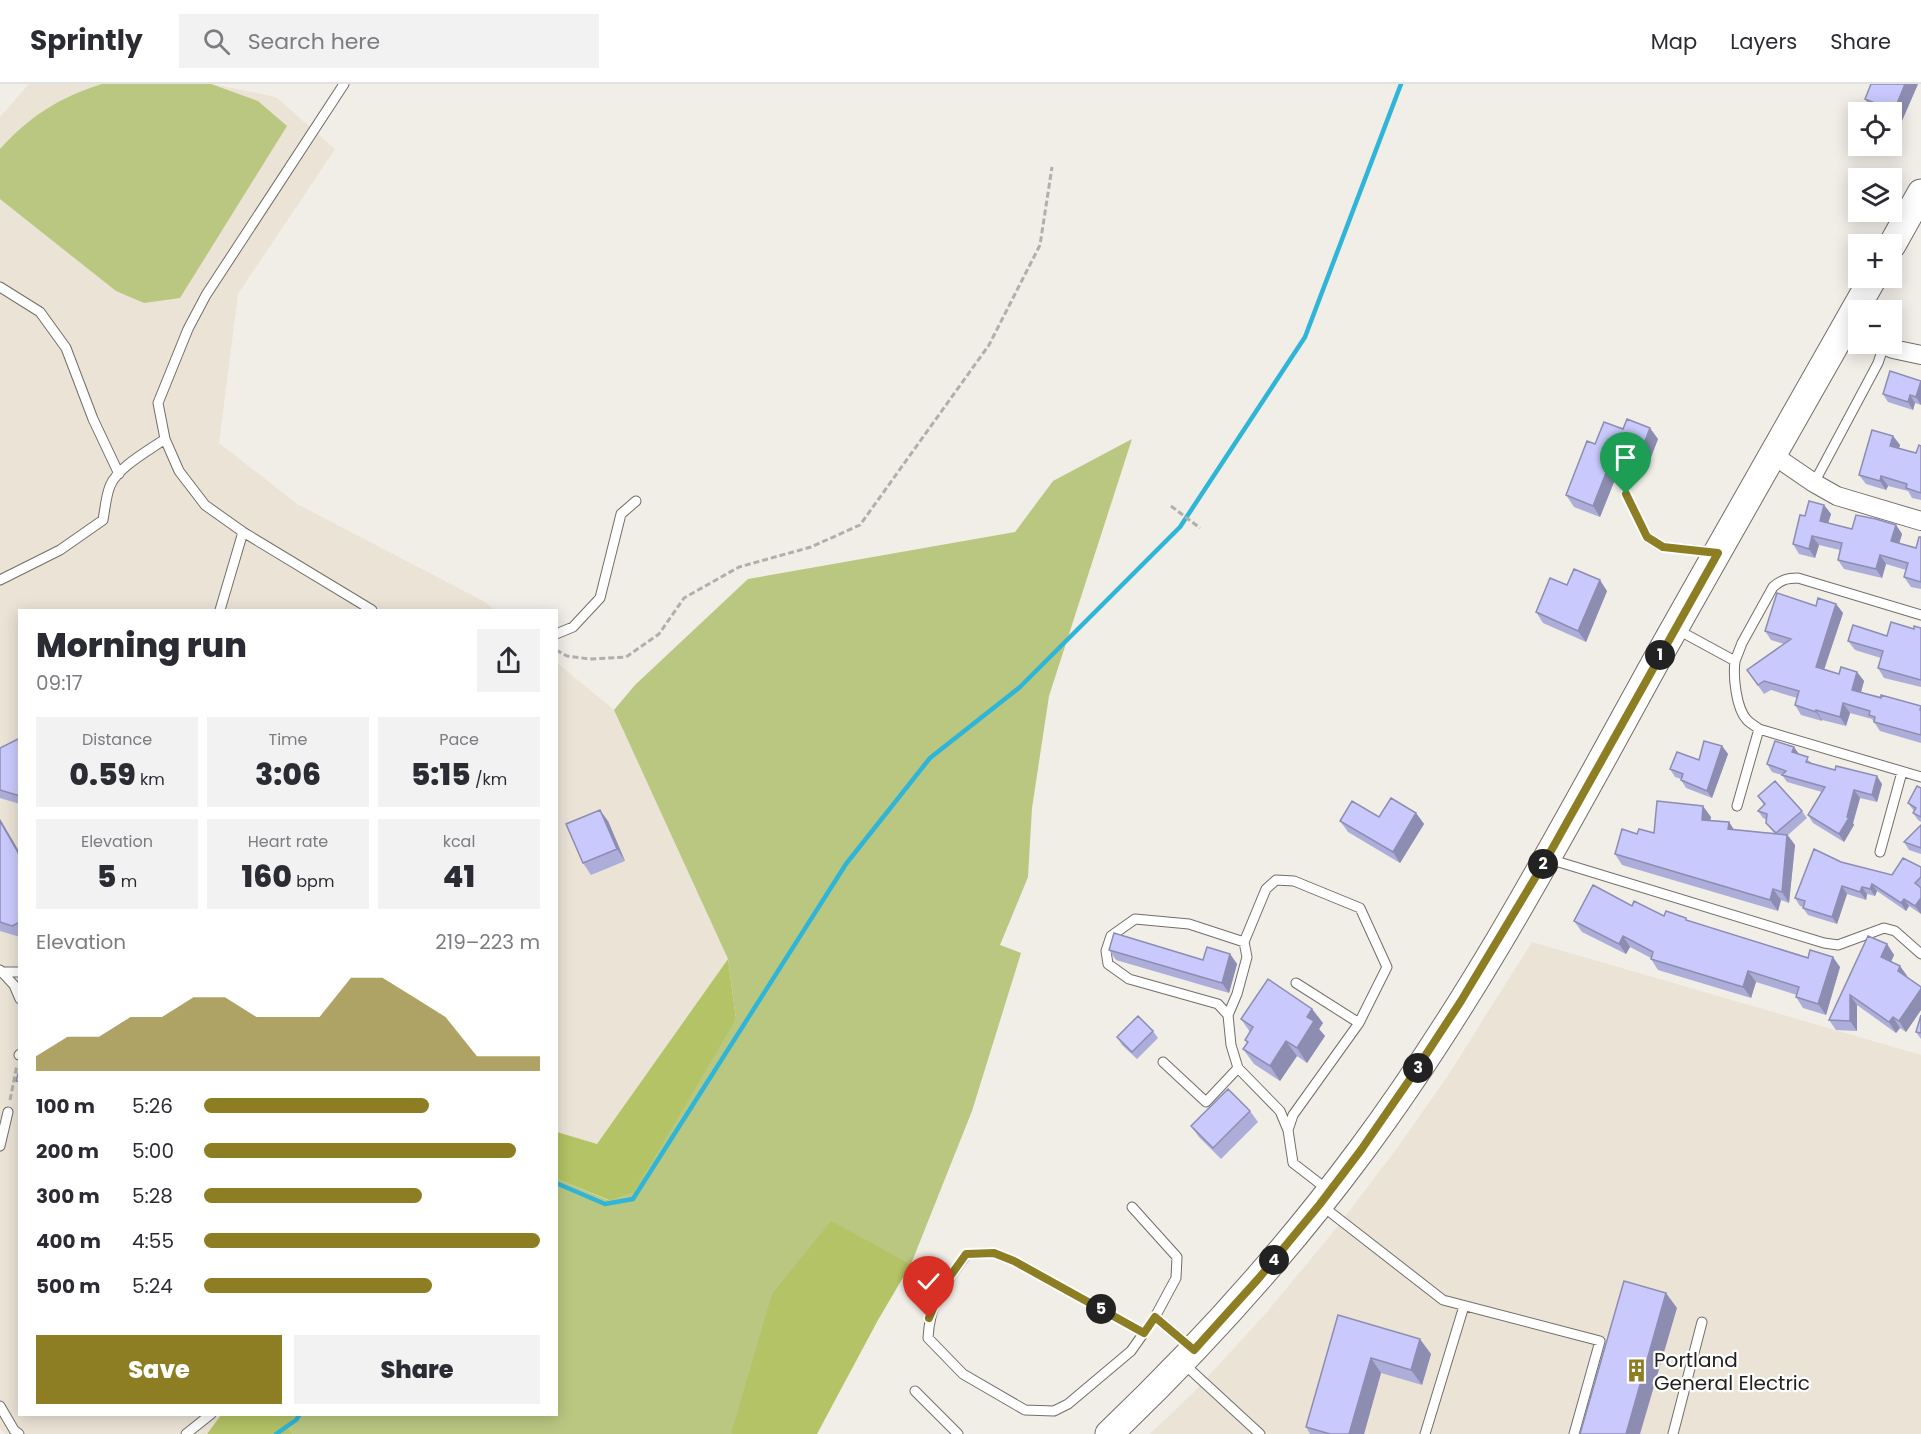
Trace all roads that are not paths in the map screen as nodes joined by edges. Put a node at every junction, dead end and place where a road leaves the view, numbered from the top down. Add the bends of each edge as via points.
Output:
1 (344, 84) edge
2 (1921, 193) edge
3 (1898, 234) edge
4 (0, 287) edge
5 (1848, 332) edge
6 (1902, 350) edge
7 (1880, 354) edge
8 (1921, 355) edge
9 (165, 439) junction
10 (1773, 455) junction
11 (118, 474) junction
12 (1814, 483) junction
13 (1626, 494) dead end
14 (636, 501) dead end
15 (1921, 521) edge
16 (243, 532) junction
17 (1718, 553) junction
18 (0, 580) edge
19 (220, 609) edge
20 (370, 609) edge
21 (1921, 615) edge
22 (1675, 628) junction
23 (558, 633) edge
24 (1735, 661) junction
25 (1759, 729) junction
26 (1902, 772) junction
27 (1921, 777) edge
28 (1737, 806) dead end
29 (1880, 852) dead end
30 (1547, 858) junction
31 (1244, 942) junction
32 (1921, 954) edge
33 (1, 971) edge
34 (18, 972) edge
35 (1296, 983) dead end
36 (18, 993) edge
37 (1228, 1015) junction
38 (1359, 1023) junction
39 (1163, 1062) dead end
40 (1238, 1068) junction
41 (8, 1112) road end
42 (1288, 1130) junction
43 (0, 1146) edge
44 (1325, 1198) junction
45 (1132, 1207) dead end
46 (1464, 1306) junction
47 (1155, 1317) junction
48 (1702, 1322) dead end
49 (1144, 1333) junction
50 (1188, 1356) junction
51 (915, 1390) dead end
52 (0, 1406) edge
53 (208, 1416) edge
54 (19, 1434) edge
55 (186, 1434) edge
56 (958, 1434) edge
57 (1109, 1434) edge
58 (1260, 1434) edge
59 (1425, 1434) edge
60 (1574, 1434) edge
61 (1673, 1434) edge

1 - 9 lane via 206,295 188,329 158,403
2 - 3 main road
4 - 11 lane via 40,312 66,348
5 - 10 main road
6 - 8 street
7 - 12 lane
9 - 11 lane
9 - 16 lane via 179,471 205,505
10 - 12 street
10 - 17 main road
11 - 18 lane via 110,486 103,520 60,550
12 - 15 street via 1837,496
13 - 17 lane via 1647,537 1663,547
14 - 23 lane via 621,514 600,598 573,627
16 - 19 lane
16 - 20 lane
17 - 22 main road
21 - 24 lane via 1787,578 1773,587
22 - 24 lane
22 - 30 main road
24 - 25 lane via 1742,712
25 - 26 lane
25 - 28 lane
26 - 27 lane
26 - 29 lane
30 - 32 lane via 1824,943 1838,945 1884,928 1895,932
30 - 44 main road via 1414,1073
31 - 37 lane via 1247,957
31 - 37 lane via 1189,924 1135,919 1111,936 1106,951 1108,964 1129,979 1218,1004
31 - 38 lane via 1266,889 1276,880 1294,881 1360,908 1387,967
33 - 34 lane
33 - 36 lane
35 - 38 lane
37 - 40 lane
38 - 42 lane via 1293,1115
39 - 40 lane via 1206,1102
40 - 42 lane via 1280,1111
41 - 43 lane
42 - 44 lane via 1293,1163
44 - 46 lane via 1443,1300
44 - 50 main road
45 - 47 lane via 1177,1257 1176,1278
46 - 59 lane
46 - 60 lane via 1600,1341
47 - 49 lane
47 - 50 lane
48 - 61 lane
49 - 49 lane via 1131,1352 1054,1411 1025,1410 1016,1405 963,1374 928,1338 929,1318 941,1289 966,1254 994,1253
50 - 57 main road
50 - 58 lane
51 - 56 lane
52 - 54 lane
53 - 55 lane

